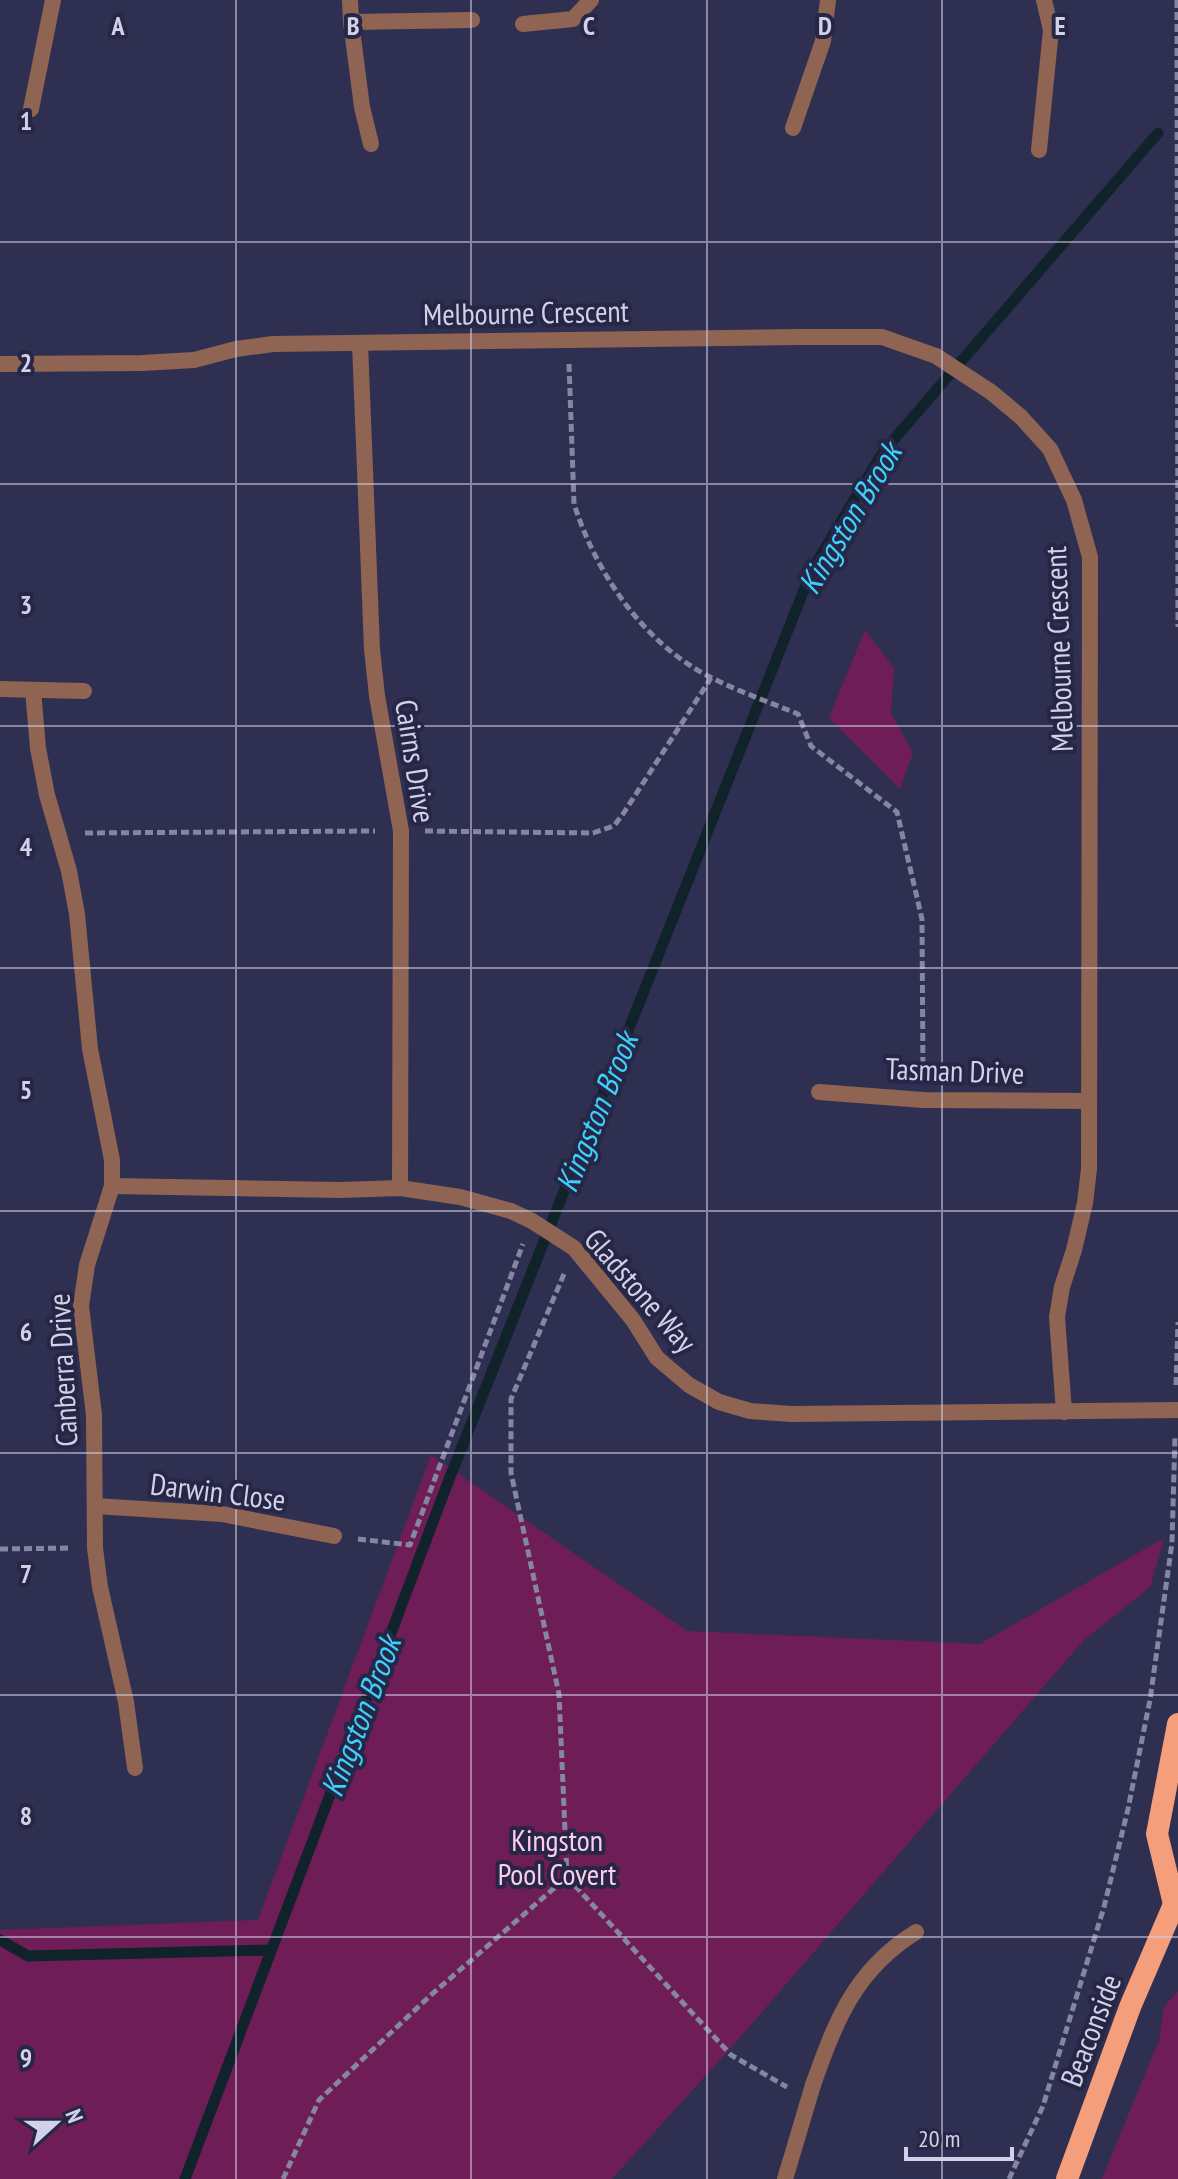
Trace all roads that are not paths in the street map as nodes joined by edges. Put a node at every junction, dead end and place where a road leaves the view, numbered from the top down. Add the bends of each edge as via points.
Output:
1 (53, 0) edge
2 (350, 0) edge
3 (591, 0) edge
4 (828, 0) edge
5 (1044, 0) edge
6 (472, 20) dead end
7 (351, 22) junction
8 (523, 24) dead end
9 (31, 109) dead end
10 (793, 128) dead end
11 (371, 144) dead end
12 (1039, 150) dead end
13 (360, 343) junction
14 (0, 364) edge
15 (0, 689) edge
16 (33, 690) junction
17 (84, 691) dead end
18 (819, 1092) dead end
19 (1089, 1101) junction
20 (112, 1186) junction
21 (400, 1188) junction
22 (1178, 1410) edge
23 (1064, 1412) junction
24 (95, 1506) junction
25 (334, 1536) road end
26 (1178, 1724) edge
27 (135, 1768) dead end
28 (1176, 1900) edge
29 (916, 1932) dead end
30 (785, 2179) edge
31 (1067, 2179) edge

1 - 9 street
2 - 7 street
3 - 8 street via 573,19
4 - 10 street via 823,41
5 - 12 street via 1051,30
6 - 7 street
7 - 11 street
13 - 14 street, Melbourne Crescent via 273,344 181,361
13 - 19 street, Melbourne Crescent via 882,337 936,356 1021,417 1050,449 1074,500 1090,557
13 - 21 street, Cairns Drive via 372,649 401,831
15 - 16 street
16 - 17 street
16 - 20 street, Canberra Drive via 38,748 77,914 90,1049 112,1160
18 - 19 street, Tasman Drive via 923,1100
19 - 23 street, Melbourne Crescent via 1085,1203 1057,1317
20 - 21 street, Gladstone Way
20 - 24 street, Canberra Drive via 87,1265 81,1306 94,1415
21 - 23 street, Gladstone Way via 511,1211 574,1248 657,1358 719,1402 791,1414
22 - 23 street, Gladstone Way
24 - 25 street, Darwin Close via 222,1514
24 - 27 street, Canberra Drive via 100,1587
26 - 28 highway, Beaconside via 1157,1834
28 - 31 highway, Beaconside
29 - 30 street via 895,1945 861,1980 834,2027

